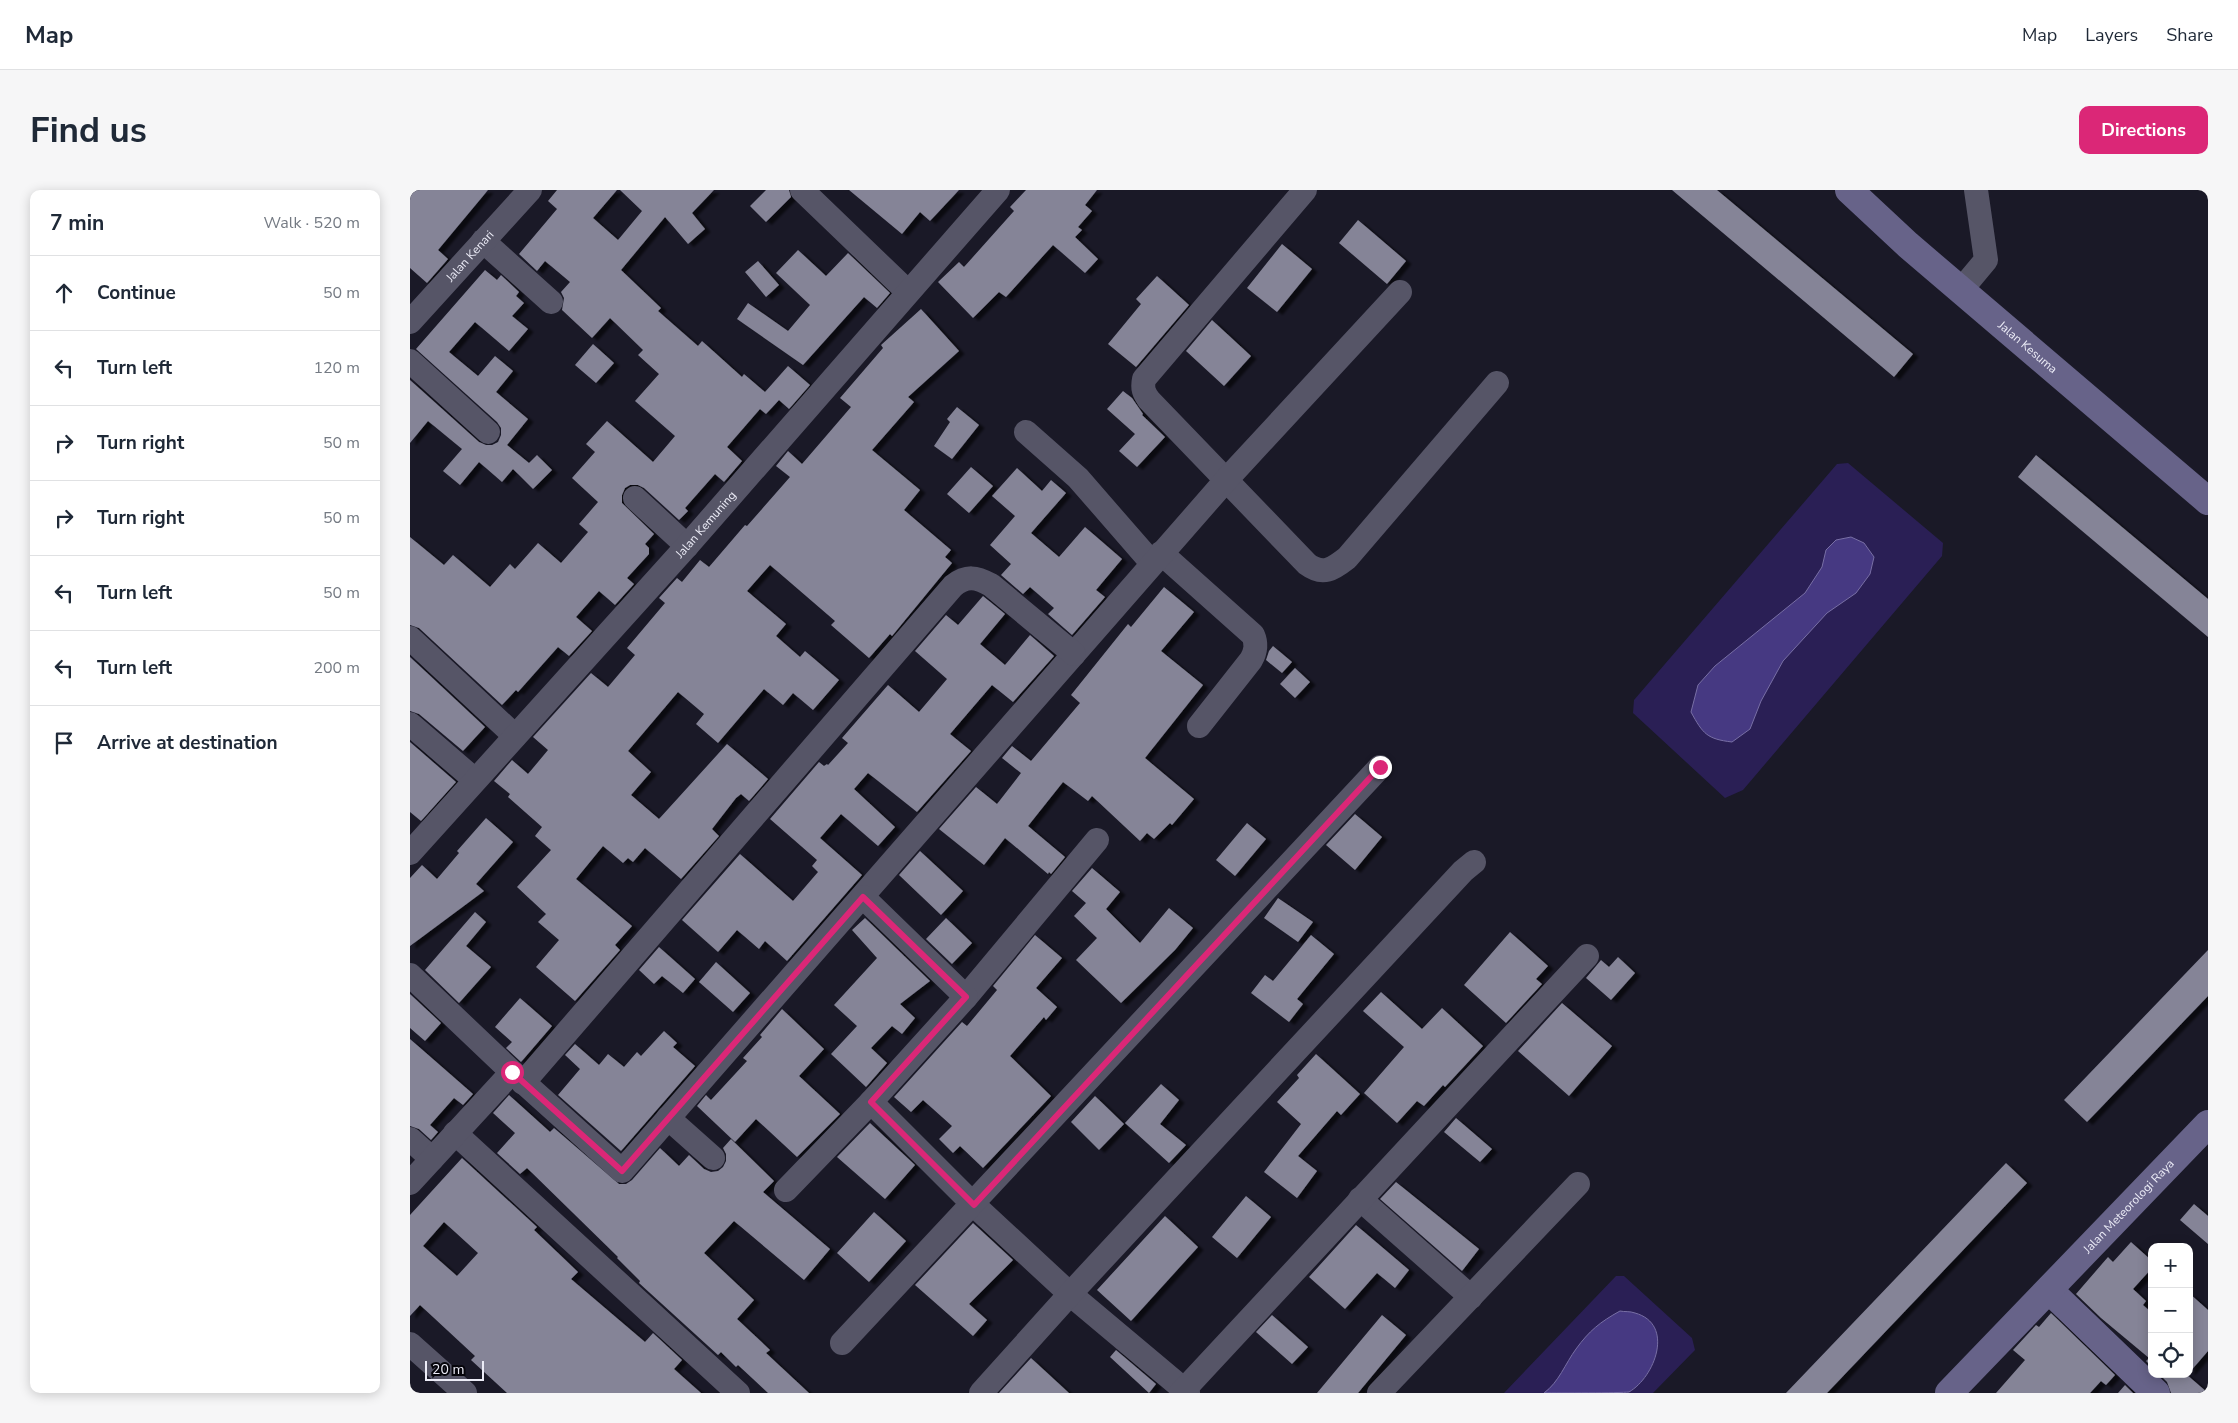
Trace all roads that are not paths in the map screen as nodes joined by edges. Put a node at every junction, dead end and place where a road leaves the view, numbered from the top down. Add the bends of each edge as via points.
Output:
1 (530, 190) edge
2 (802, 190) edge
3 (998, 190) edge
4 (1305, 190) edge
5 (1849, 190) edge
6 (1976, 190) edge
7 (483, 241) junction
8 (912, 287) junction
9 (1961, 290) junction
10 (1400, 292) dead end
11 (551, 302) dead end
12 (410, 322) edge
13 (410, 361) edge
14 (1497, 383) dead end
15 (488, 432) dead end
16 (1026, 432) dead end
17 (1227, 479) junction
18 (635, 498) dead end
19 (2208, 501) edge
20 (687, 546) junction
21 (1166, 548) junction
22 (410, 638) edge
23 (1074, 654) junction
24 (410, 724) edge
25 (1199, 726) dead end
26 (515, 736) junction
27 (1380, 767) dead end
28 (475, 780) junction
29 (1097, 840) dead end
30 (410, 853) edge
31 (1474, 862) dead end
32 (863, 897) junction
33 (1587, 956) dead end
34 (410, 975) edge
35 (966, 997) junction
36 (517, 1077) junction
37 (871, 1102) junction
38 (668, 1118) junction
39 (2208, 1124) edge
40 (455, 1133) junction
41 (410, 1139) edge
42 (713, 1158) dead end
43 (432, 1159) junction
44 (410, 1183) edge
45 (1578, 1184) dead end
46 (786, 1190) dead end
47 (1360, 1199) junction
48 (974, 1205) junction
49 (2049, 1290) junction
50 (1070, 1294) junction
51 (1471, 1297) junction
52 (410, 1344) edge
53 (842, 1344) dead end
54 (734, 1392) edge
55 (1184, 1392) edge
56 (465, 1393) edge
57 (981, 1393) edge
58 (1379, 1393) edge
59 (1949, 1393) edge
60 (2156, 1393) edge

1 - 7 street, Jalan Kenari
2 - 8 street
3 - 8 street, Jalan Kemuning
4 - 17 street via 1144,379 1144,392 1150,400
5 - 9 street, Jalan Kesuma
6 - 9 street via 1986,260
7 - 11 street
7 - 12 street, Jalan Kenari
8 - 20 street, Jalan Kemuning
9 - 19 street, Jalan Kesuma
10 - 17 street
13 - 15 street
14 - 17 street via 1347,558 1327,571 1316,570 1307,564
16 - 21 street
17 - 21 street
18 - 20 street
20 - 26 street, Jalan Kemuning
21 - 23 street
21 - 25 street via 1253,635 1255,641 1251,660
22 - 26 street
23 - 32 street
23 - 36 street via 991,585 978,578 970,578 953,586
24 - 28 street
26 - 28 street, Jalan Kemuning
27 - 48 street
28 - 30 street, Jalan Kemuning
29 - 35 street
31 - 50 street
32 - 35 street
32 - 38 street
33 - 47 street
34 - 36 street
35 - 37 street
36 - 38 street via 622,1171
36 - 40 street
37 - 46 street
37 - 48 street
38 - 42 street
39 - 49 street, Jalan Meteorologi Raya
40 - 43 street
40 - 54 street
41 - 43 street
43 - 44 street
45 - 51 street
47 - 51 street
47 - 55 street
48 - 50 street
48 - 53 street
49 - 59 street, Jalan Meteorologi Raya
49 - 60 street
50 - 55 street
50 - 57 street
51 - 58 street
52 - 56 street

